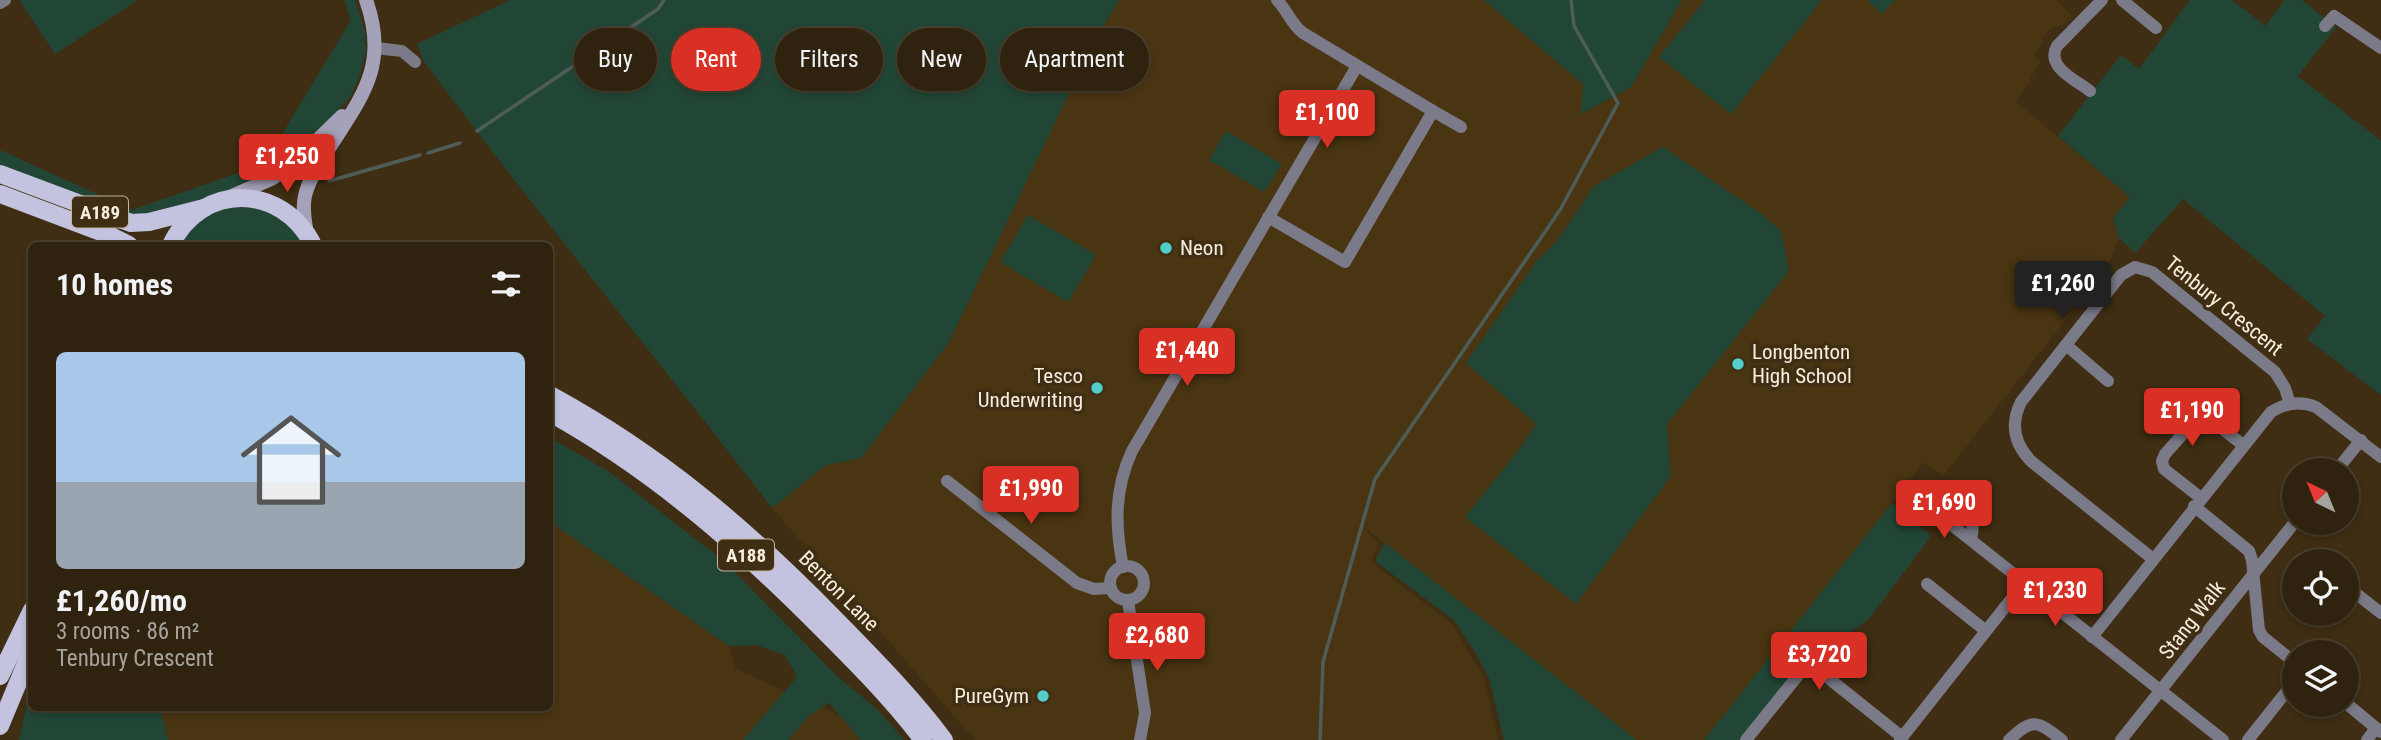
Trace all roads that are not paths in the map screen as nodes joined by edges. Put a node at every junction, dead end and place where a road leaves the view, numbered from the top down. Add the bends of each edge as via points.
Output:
1 (5, 0) edge
2 (366, 0) edge
3 (1276, 0) edge
4 (2102, 0) edge
5 (2122, 0) edge
6 (0, 3) edge
7 (2325, 26) dead end
8 (2157, 27) dead end
9 (376, 48) junction
10 (2381, 48) edge
11 (415, 62) dead end
12 (1357, 66) junction
13 (2090, 90) dead end
14 (362, 94) junction
15 (1433, 111) junction
16 (1461, 127) dead end
17 (0, 174) edge
18 (0, 194) edge
19 (222, 201) junction
20 (204, 208) junction
21 (1268, 217) junction
22 (310, 239) edge
23 (123, 242) edge
24 (173, 242) edge
25 (2066, 345) junction
26 (2108, 380) dead end
27 (553, 396) edge
28 (2290, 404) junction
29 (553, 415) edge
30 (2361, 440) junction
31 (2242, 445) junction
32 (2381, 457) edge
33 (2346, 458) edge
34 (947, 481) dead end
35 (2198, 502) junction
36 (1924, 503) dead end
37 (1938, 514) junction
38 (2283, 536) edge
39 (1971, 540) junction
40 (2153, 559) junction
41 (1123, 567) junction
42 (2253, 573) junction
43 (1927, 583) dead end
44 (2024, 583) junction
45 (1111, 588) junction
46 (2359, 597) edge
47 (1128, 601) junction
48 (2381, 613) edge
49 (28, 618) edge
50 (1986, 631) junction
51 (2092, 636) junction
52 (2282, 652) edge
53 (28, 659) edge
54 (0, 676) edge
55 (2160, 690) junction
56 (2282, 697) edge
57 (2359, 714) edge
58 (0, 726) edge
59 (2379, 730) edge
60 (1901, 738) edge
61 (923, 740) edge
62 (944, 740) edge
63 (1140, 740) edge
64 (1746, 740) edge
65 (2009, 740) edge
66 (2062, 740) edge
67 (2121, 740) edge
68 (2223, 740) edge
69 (2248, 740) edge
70 (2367, 740) edge

1 - 6 street
2 - 9 main road
3 - 12 street via 1296,28
4 - 13 street via 2053,55 2057,65
5 - 8 street
7 - 10 street via 2333,16
9 - 11 street via 402,51
9 - 14 main road via 373,70
12 - 15 street
12 - 21 street
14 - 19 main road via 284,170
14 - 22 main road via 306,189 303,212
15 - 16 street
15 - 21 street via 1345,262
17 - 20 main road, A189 via 131,223
18 - 23 main road, A189
19 - 20 main road, A189
19 - 22 main road, A189 via 246,198 270,203 291,216
20 - 24 main road, A189 via 183,225
21 - 41 street via 1126,463 1116,510
25 - 26 street
25 - 28 street, Tenbury Crescent via 2124,272 2144,268 2275,372
25 - 40 street, Tenbury Crescent via 2017,409 2017,443 2032,462
27 - 62 main road, Benton Lane / A188 via 660,462 731,518 869,654
28 - 30 street via 2316,407
28 - 31 street via 2271,412
29 - 61 main road, Benton Lane / A188 via 651,476 719,531 798,604
30 - 32 street
30 - 33 street
31 - 35 street
31 - 35 street via 2210,419 2197,417 2165,454 2164,469
34 - 45 street via 1077,583
35 - 40 street
35 - 42 street via 2246,548
36 - 37 street
37 - 39 street
37 - 39 street via 1949,501 1963,503 1973,520
38 - 42 street, Stang Walk
39 - 44 street
40 - 51 street
41 - 45 street via 1113,575
41 - 47 street via 1138,570 1144,582 1140,594
42 - 52 street via 2259,630
42 - 55 street, Stang Walk
43 - 50 street
44 - 50 street
44 - 51 street
45 - 47 street
46 - 48 street
47 - 63 street via 1144,701
49 - 54 main road
50 - 60 street
51 - 55 street
53 - 58 main road
55 - 67 street, Stang Walk
55 - 68 street
56 - 69 street
57 - 59 street
59 - 70 street
60 - 64 street via 1809,665
65 - 66 street via 2034,723

